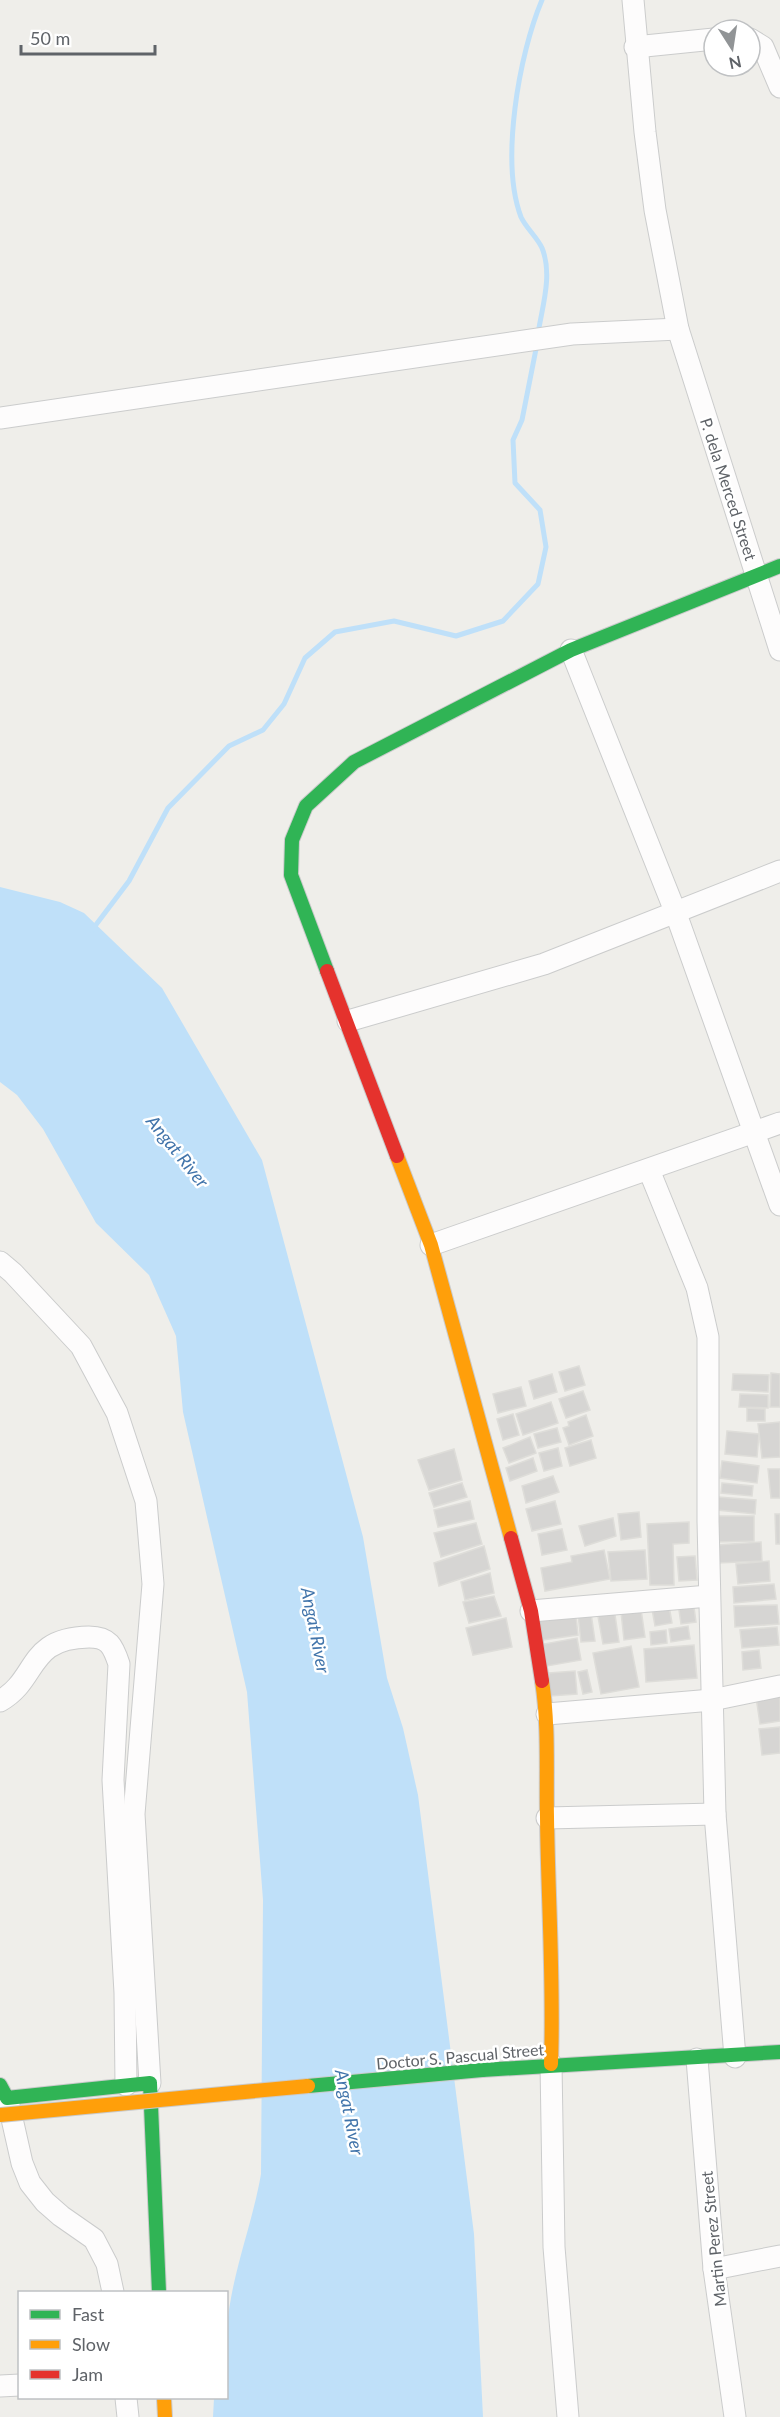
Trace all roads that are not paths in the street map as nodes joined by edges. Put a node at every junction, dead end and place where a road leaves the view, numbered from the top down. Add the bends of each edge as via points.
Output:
1 (633, 0) edge
2 (702, 40) edge
3 (762, 46) edge
4 (635, 47) junction
5 (780, 87) edge
6 (678, 329) junction
7 (0, 418) edge
8 (780, 566) edge
9 (756, 574) junction
10 (571, 650) junction
11 (780, 650) edge
12 (780, 871) edge
13 (675, 911) junction
14 (348, 1021) junction
15 (780, 1123) edge
16 (754, 1133) junction
17 (649, 1170) junction
18 (780, 1204) edge
19 (431, 1245) junction
20 (0, 1262) edge
21 (709, 1596) junction
22 (531, 1611) junction
23 (780, 1686) edge
24 (712, 1700) junction
25 (0, 1701) edge
26 (547, 1714) junction
27 (715, 1814) junction
28 (547, 1818) junction
29 (780, 2052) edge
30 (735, 2057) junction
31 (697, 2059) junction
32 (551, 2064) junction
33 (150, 2083) junction
34 (126, 2085) junction
35 (2, 2099) edge
36 (780, 2256) edge
37 (714, 2269) junction
38 (113, 2291) edge
39 (159, 2291) edge
40 (18, 2385) edge
41 (0, 2386) edge
42 (126, 2399) edge
43 (164, 2399) edge
44 (128, 2417) edge
45 (165, 2417) edge
46 (568, 2417) edge
47 (735, 2417) edge

1 - 4 street, P. dela Merced Street
2 - 4 street
3 - 5 street
4 - 6 street, P. dela Merced Street via 655,210
6 - 7 street via 572,334
6 - 9 street, P. dela Merced Street
8 - 9 street
9 - 10 street
9 - 11 street, P. dela Merced Street
10 - 13 street
10 - 14 street via 354,762 306,806 292,840 291,875
12 - 13 street
13 - 14 street via 544,964
13 - 16 street
14 - 19 street
15 - 16 street
16 - 17 street
16 - 18 street
17 - 19 street
17 - 21 street via 697,1288 708,1337
19 - 22 street
20 - 33 street via 81,1346 117,1413 146,1501 153,1584 134,1814
21 - 22 street
21 - 24 street
22 - 26 street
23 - 24 street
24 - 26 street
24 - 27 street
25 - 34 street via 19,1685 33,1662 50,1645 102,1637 113,1646 119,1664 113,1780
26 - 28 street
27 - 28 street
27 - 30 street
28 - 32 street via 554,1992
29 - 30 street, Doctor S. Pascual Street
30 - 31 street, Doctor S. Pascual Street
31 - 32 street, Doctor S. Pascual Street
31 - 37 street, Martin Perez Street
32 - 35 street, Doctor S. Pascual Street, bridge
32 - 46 street via 554,2247
33 - 34 street
33 - 39 street
34 - 35 street
35 - 38 street via 30,2182 53,2209 94,2239 107,2264
36 - 37 street
37 - 47 street, Martin Perez Street
40 - 41 street
42 - 44 street
43 - 45 street

